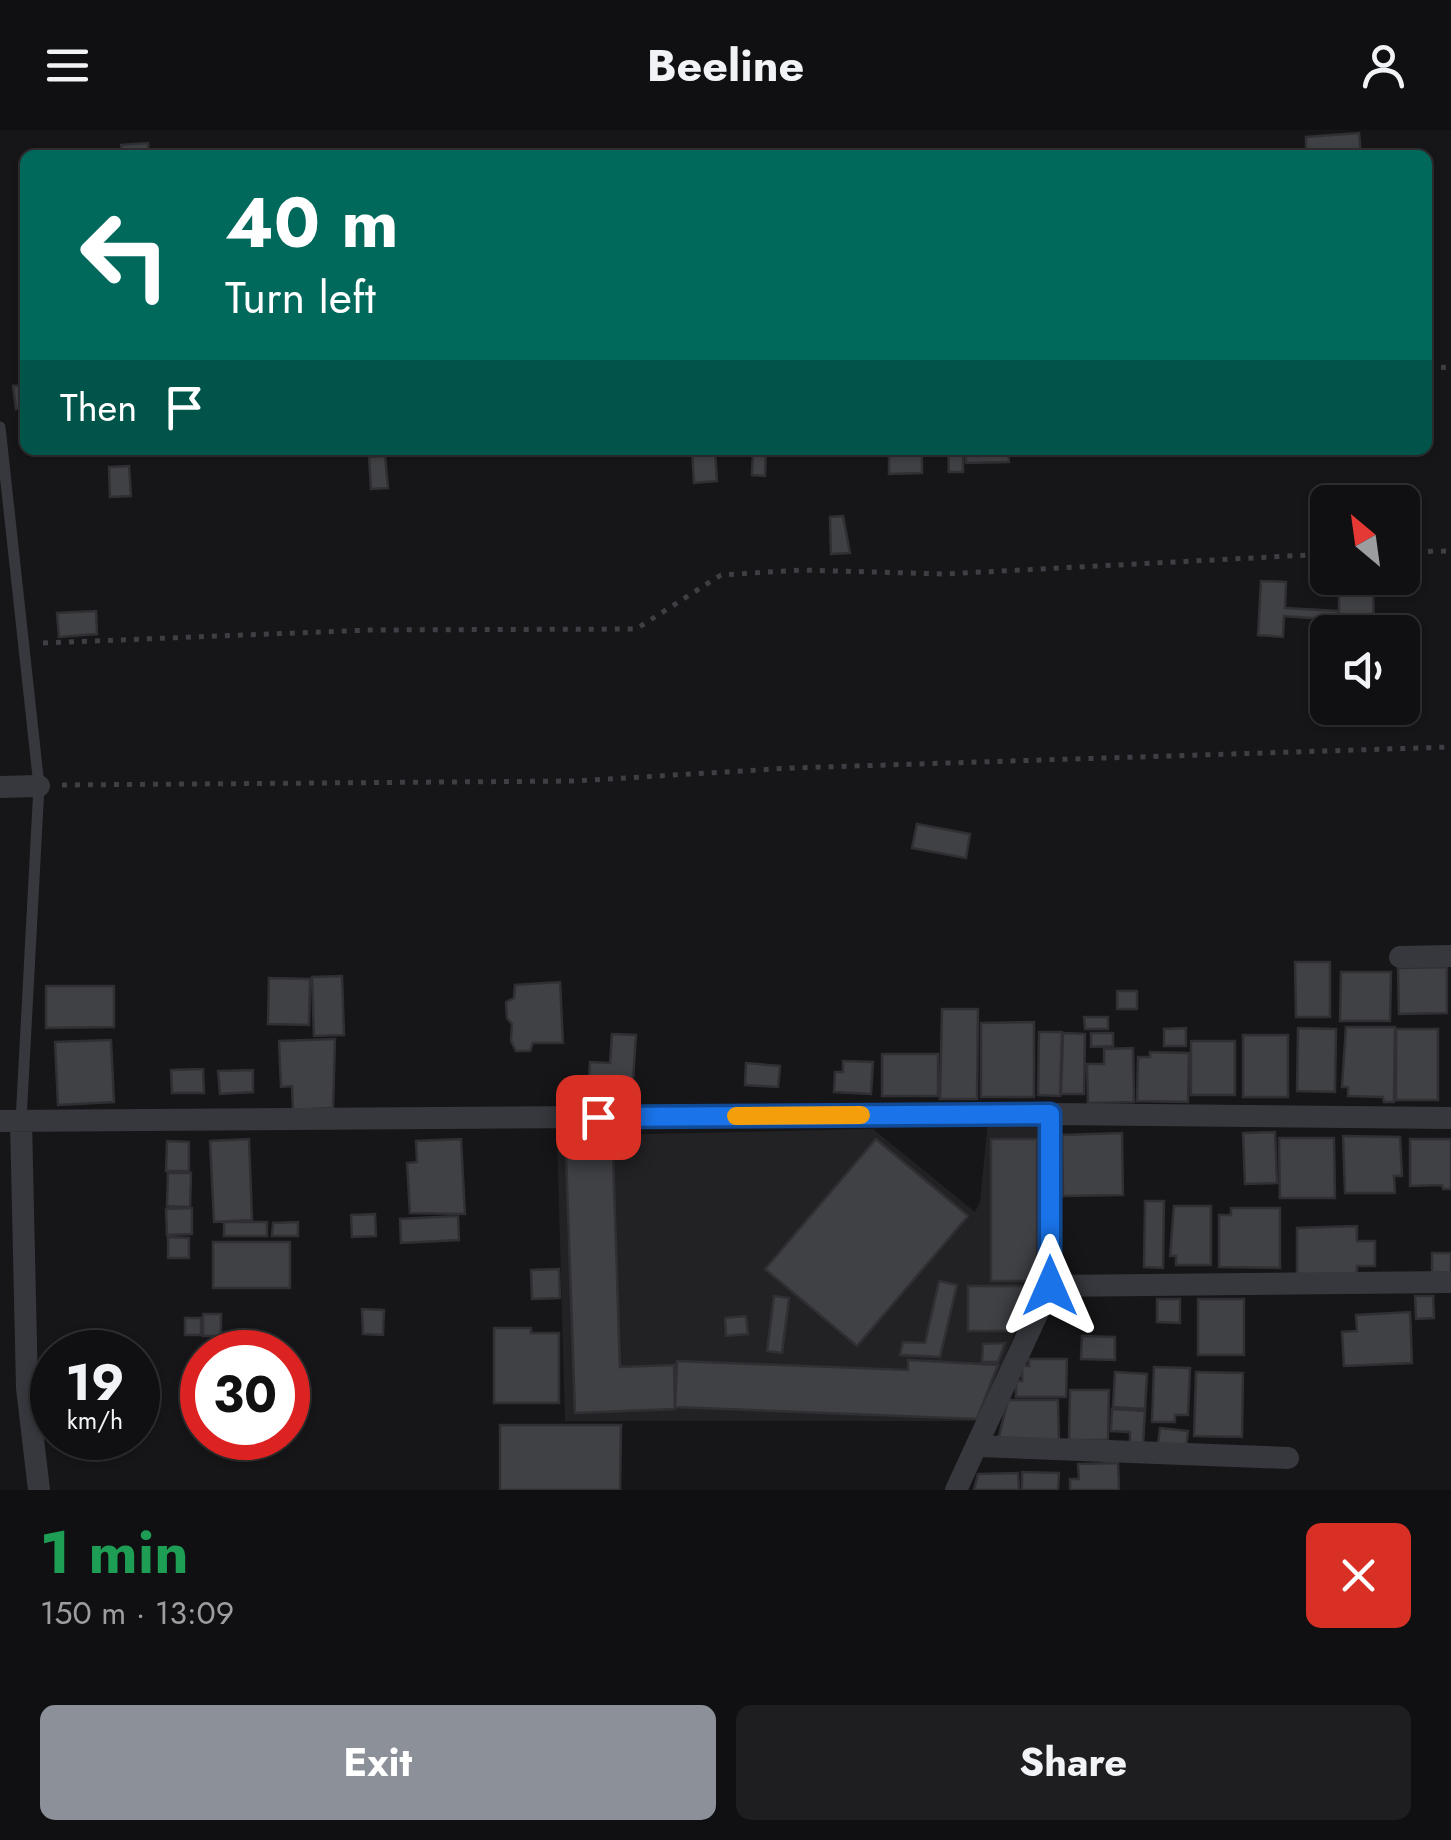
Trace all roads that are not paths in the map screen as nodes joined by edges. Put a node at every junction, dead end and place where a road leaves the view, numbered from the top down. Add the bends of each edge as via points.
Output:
1 (0, 427) edge
2 (39, 786) junction
3 (0, 787) edge
4 (1451, 956) edge
5 (1400, 957) dead end
6 (1050, 1114) junction
7 (1451, 1118) edge
8 (10, 1121) edge
9 (1451, 1282) edge
10 (1050, 1286) junction
11 (978, 1446) junction
12 (1288, 1458) dead end
13 (39, 1490) edge
14 (956, 1490) edge

1 - 2 lane
2 - 3 street
2 - 8 lane
4 - 5 street
6 - 7 street
6 - 8 street
6 - 10 street
8 - 13 street
9 - 10 street
10 - 11 street
11 - 12 street
11 - 14 street

